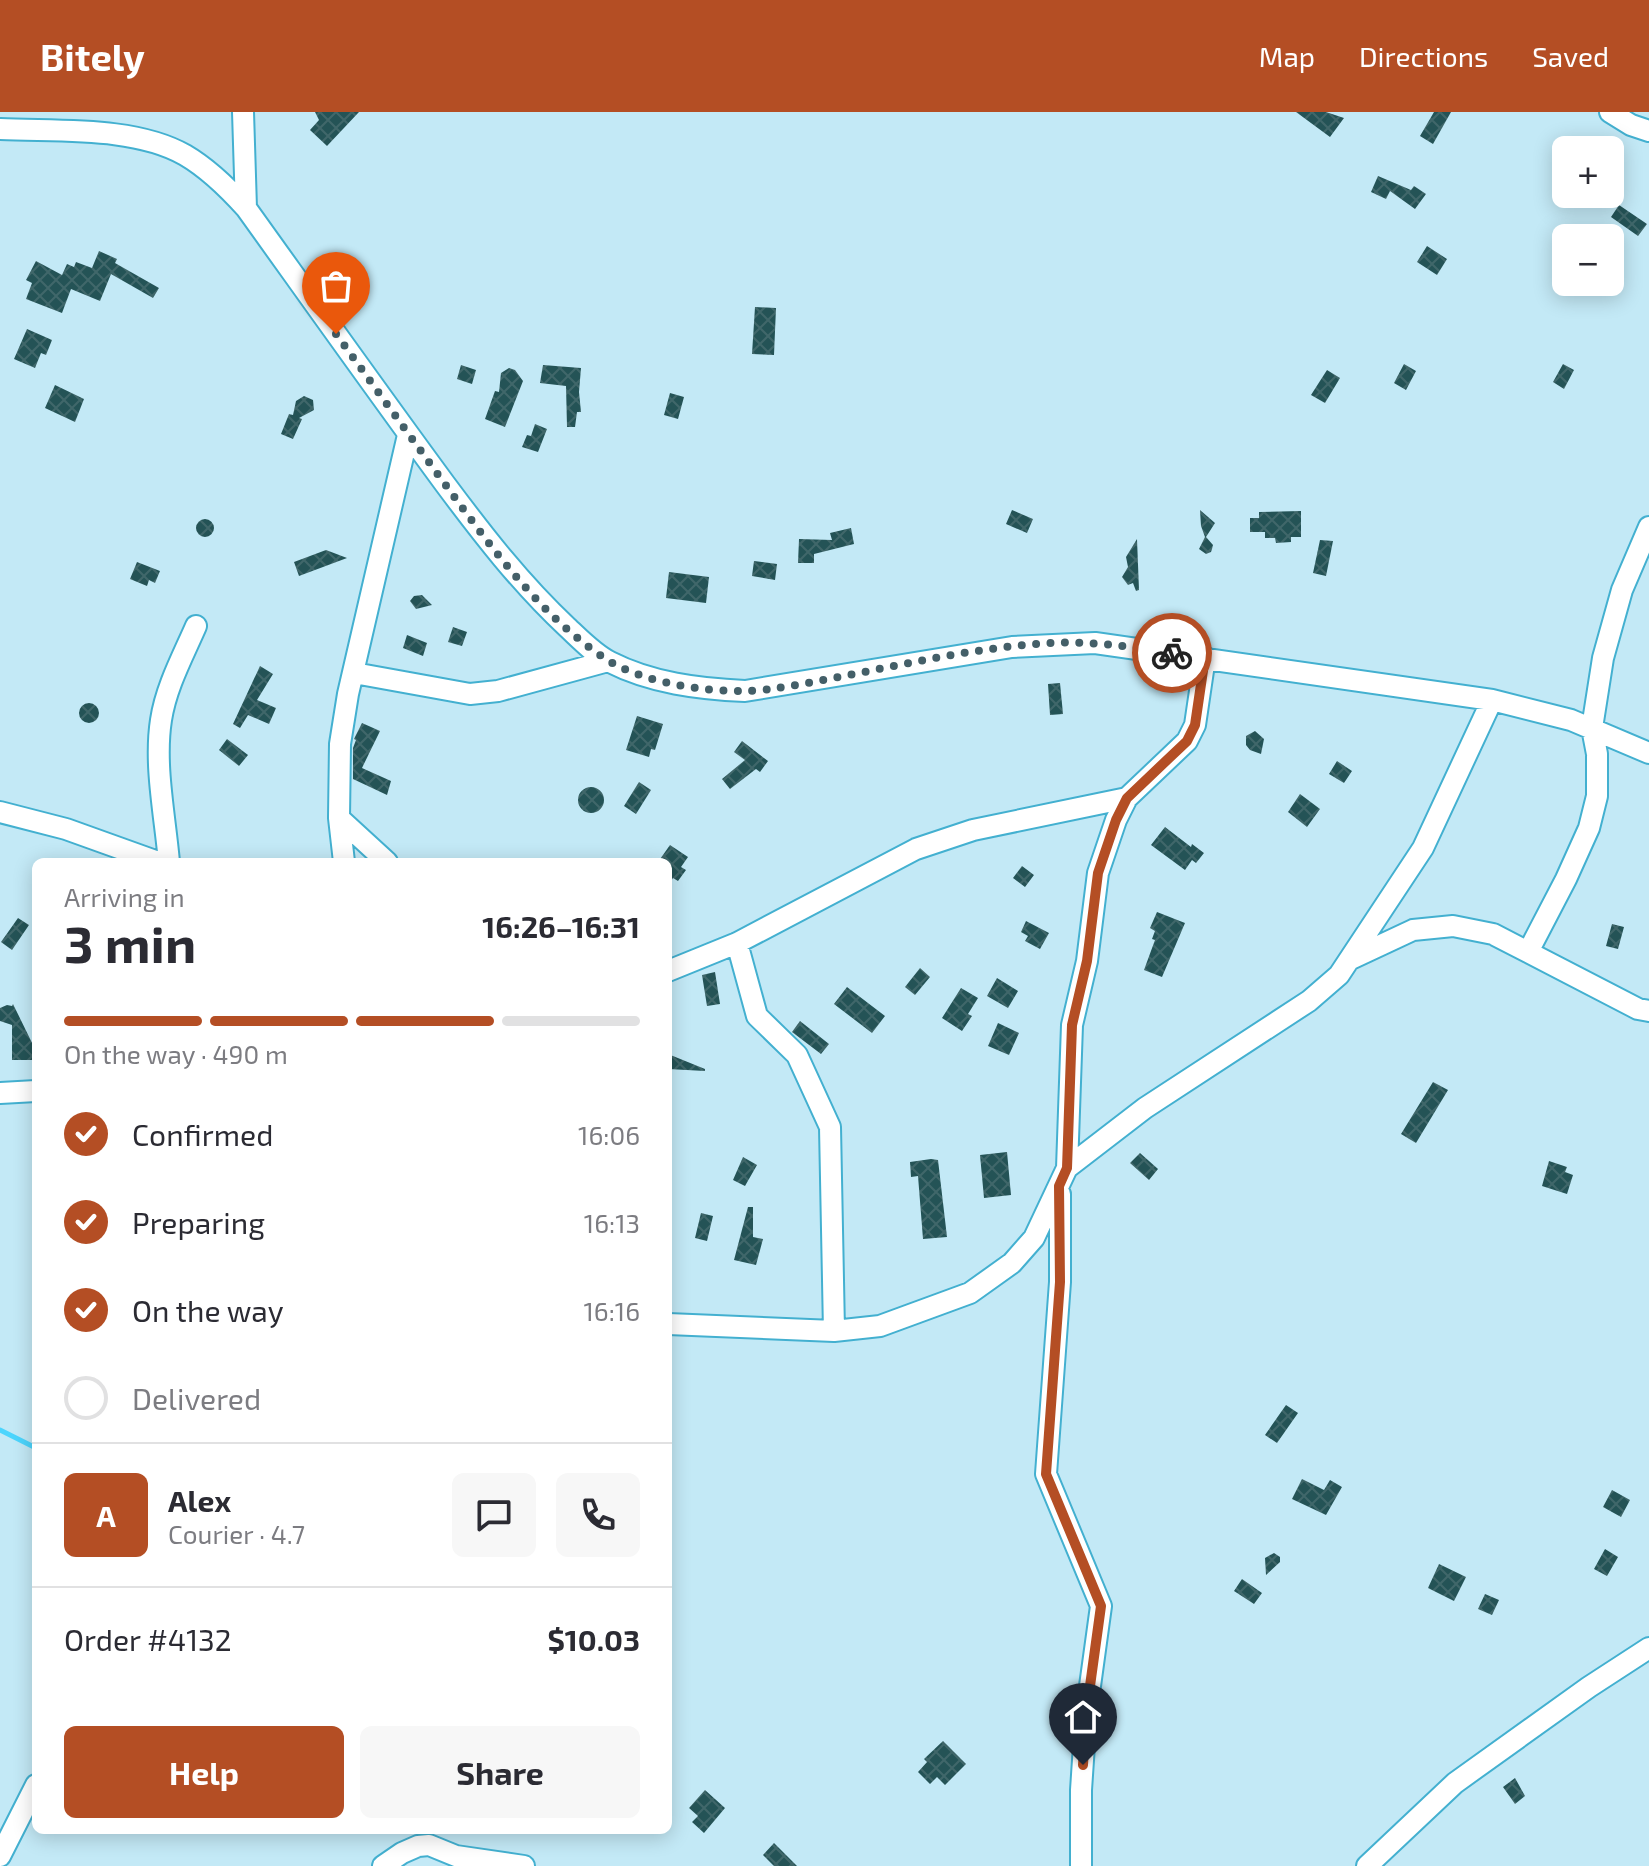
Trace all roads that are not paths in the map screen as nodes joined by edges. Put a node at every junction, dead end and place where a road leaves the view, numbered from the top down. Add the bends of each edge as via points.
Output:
1 (243, 112) edge
2 (1610, 112) edge
3 (0, 129) edge
4 (1649, 131) edge
5 (246, 208) junction
6 (408, 435) junction
7 (1649, 527) edge
8 (196, 626) dead end
9 (1205, 657) junction
10 (608, 661) junction
11 (354, 673) junction
12 (1492, 700) junction
13 (1592, 728) junction
14 (1649, 753) edge
15 (1127, 798) junction
16 (0, 812) edge
17 (339, 818) junction
18 (147, 858) edge
19 (169, 858) edge
20 (344, 858) edge
21 (383, 858) edge
22 (737, 943) junction
23 (1528, 952) junction
24 (1349, 960) junction
25 (672, 969) edge
26 (1649, 1011) edge
27 (32, 1091) edge
28 (0, 1093) edge
29 (1063, 1177) junction
30 (672, 1324) edge
31 (834, 1331) junction
32 (1649, 1648) edge
33 (32, 1793) edge
34 (0, 1856) edge
35 (383, 1866) edge
36 (524, 1866) edge
37 (1081, 1866) edge
38 (1367, 1866) edge

1 - 5 street
2 - 4 street
3 - 5 street via 149,141 184,154
5 - 6 street
6 - 10 street via 533,594
6 - 11 street
7 - 13 street via 1618,604
8 - 19 street via 162,717 159,743
9 - 10 street via 1052,643 745,691 670,683
9 - 12 street
9 - 15 street via 1195,725 1187,741
10 - 11 street via 470,694
11 - 17 street via 340,744
12 - 13 street
12 - 24 street via 1423,848
13 - 14 street
13 - 23 street via 1597,796 1589,828
15 - 22 street via 973,830 916,849
15 - 29 street via 1098,873 1072,1025
16 - 18 street
17 - 20 street
17 - 21 street
22 - 25 street
22 - 31 street via 757,1016 797,1055 830,1127
23 - 24 street via 1493,934 1453,926 1413,930
23 - 26 street
24 - 29 street via 1309,1001 1145,1108
27 - 28 street
29 - 31 street via 1034,1238 1012,1263 970,1293 880,1326
29 - 37 street via 1046,1474 1101,1606 1086,1715
30 - 31 street
32 - 38 street via 1455,1783
33 - 34 street
35 - 36 street via 429,1845 456,1856

